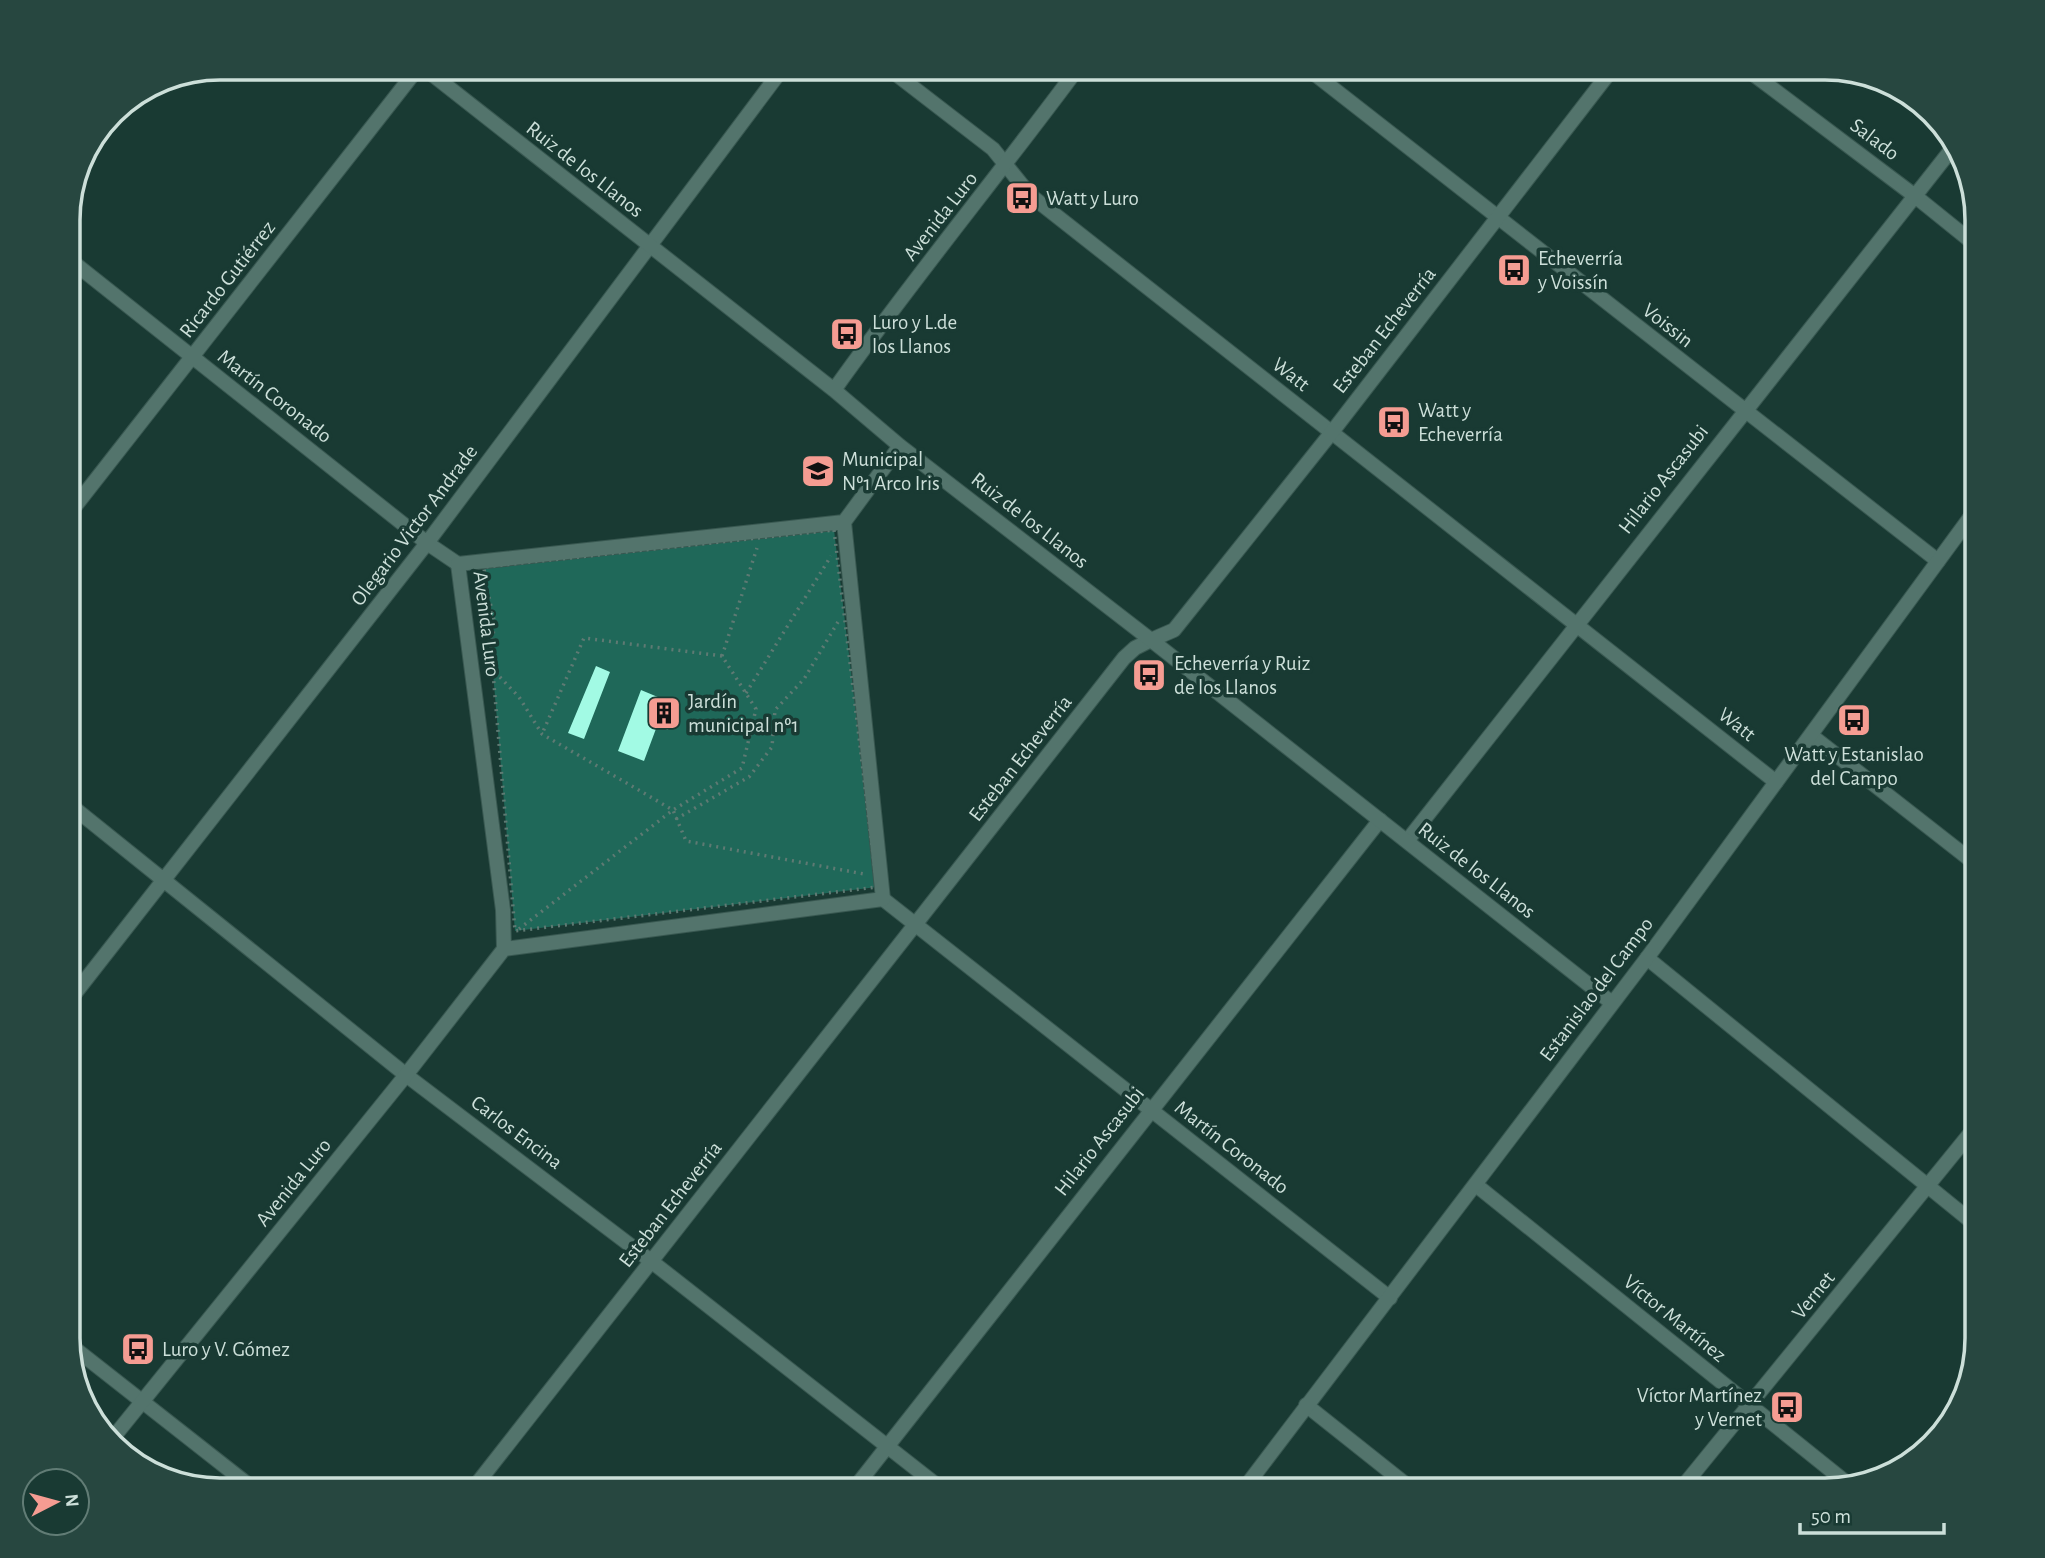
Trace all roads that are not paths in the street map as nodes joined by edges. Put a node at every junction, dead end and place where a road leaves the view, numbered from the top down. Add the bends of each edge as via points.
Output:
1 (1070, 80) edge
2 (1323, 80) edge
3 (1604, 80) edge
4 (1761, 80) edge
5 (408, 81) edge
6 (440, 81) edge
7 (774, 81) edge
8 (904, 81) edge
9 (1948, 154) edge
10 (1006, 166) junction
11 (1915, 196) junction
12 (1497, 217) junction
13 (1965, 236) edge
14 (650, 247) junction
15 (81, 269) edge
16 (192, 357) junction
17 (834, 390) junction
18 (1744, 411) junction
19 (1332, 432) junction
20 (900, 446) junction
21 (81, 499) edge
22 (844, 522) junction
23 (1964, 527) edge
24 (428, 543) junction
25 (1938, 561) junction
26 (458, 564) junction
27 (1576, 624) junction
28 (1152, 640) junction
29 (1812, 736) junction
30 (1776, 782) junction
31 (81, 813) edge
32 (1380, 820) junction
33 (1407, 841) junction
34 (1965, 856) edge
35 (165, 879) junction
36 (883, 899) junction
37 (916, 925) junction
38 (504, 948) junction
39 (1647, 958) junction
40 (81, 986) edge
41 (1612, 1003) junction
42 (406, 1075) junction
43 (1150, 1109) junction
44 (1965, 1140) edge
45 (1476, 1185) junction
46 (1927, 1187) junction
47 (1965, 1217) edge
48 (651, 1261) junction
49 (1390, 1298) junction
50 (82, 1354) edge
51 (141, 1401) junction
52 (1306, 1405) junction
53 (1750, 1405) junction
54 (117, 1432) edge
55 (887, 1446) junction
56 (1839, 1476) edge
57 (240, 1478) edge
58 (481, 1478) edge
59 (862, 1478) edge
60 (928, 1478) edge
61 (1252, 1478) edge
62 (1398, 1478) edge
63 (1690, 1478) edge

1 - 10 street, Avenida Luro
2 - 12 street, Voissin
3 - 12 street, Esteban Echeverría
4 - 11 street, Salado
5 - 16 street, Ricardo Gutiérrez
6 - 14 street, Ruiz de los Llanos
7 - 14 street, Olegario Victor Andrade
8 - 10 street, Watt via 993,149
9 - 11 street, Hilario Ascasubi
10 - 17 street, Avenida Luro
10 - 19 street, Watt via 1030,195
11 - 13 street, Salado
11 - 18 street, Hilario Ascasubi
12 - 18 street, Voissin
12 - 19 street, Esteban Echeverría
14 - 17 street, Ruiz de los Llanos
14 - 24 street, Olegario Victor Andrade
15 - 16 street, Martín Coronado
16 - 21 street, Ricardo Gutiérrez
16 - 24 street, Martín Coronado
17 - 20 street, Ruiz de los Llanos
18 - 25 street, Voissin
18 - 27 street, Hilario Ascasubi
19 - 27 street, Watt
19 - 28 street, Esteban Echeverría via 1174,630
20 - 22 street
20 - 28 street, Ruiz de los Llanos
22 - 26 street, Avenida Luro
22 - 36 street
23 - 25 street, Estanislao del Campo
24 - 26 street, Martín Coronado
24 - 35 street, Olegario Victor Andrade
25 - 29 street, Estanislao del Campo
26 - 38 street, Avenida Luro via 503,910
27 - 30 street, Watt
27 - 33 street, Hilario Ascasubi
28 - 32 street, Ruiz de los Llanos
28 - 37 street, Esteban Echeverría via 1124,658
29 - 30 street, Estanislao del Campo
29 - 34 street
30 - 39 street, Estanislao del Campo
31 - 35 street, Carlos Encina
32 - 33 street, Ruiz de los Llanos
32 - 43 street, Hilario Ascasubi
33 - 41 street, Ruiz de los Llanos
35 - 40 street, Olegario Victor Andrade
35 - 42 street, Carlos Encina
36 - 37 street, Martín Coronado
36 - 38 street
37 - 43 street, Martín Coronado
37 - 48 street, Esteban Echeverría
38 - 42 street, Avenida Luro
39 - 41 street, Estanislao del Campo
39 - 46 street
41 - 45 street, Estanislao del Campo
42 - 48 street, Carlos Encina
42 - 51 street, Avenida Luro
43 - 49 street, Martín Coronado
43 - 55 street, Hilario Ascasubi
44 - 46 street, Vernet
45 - 49 street, Estanislao del Campo
45 - 53 street, Víctor Martínez
46 - 47 street
46 - 53 street, Vernet
48 - 55 street, Carlos Encina
48 - 58 street, Esteban Echeverría
49 - 52 street, Estanislao del Campo
50 - 51 street
51 - 54 street, Avenida Luro
51 - 57 street
52 - 61 street, Estanislao del Campo
52 - 62 street
53 - 56 street, Víctor Martínez
53 - 63 street, Vernet
55 - 59 street, Hilario Ascasubi
55 - 60 street, Carlos Encina

